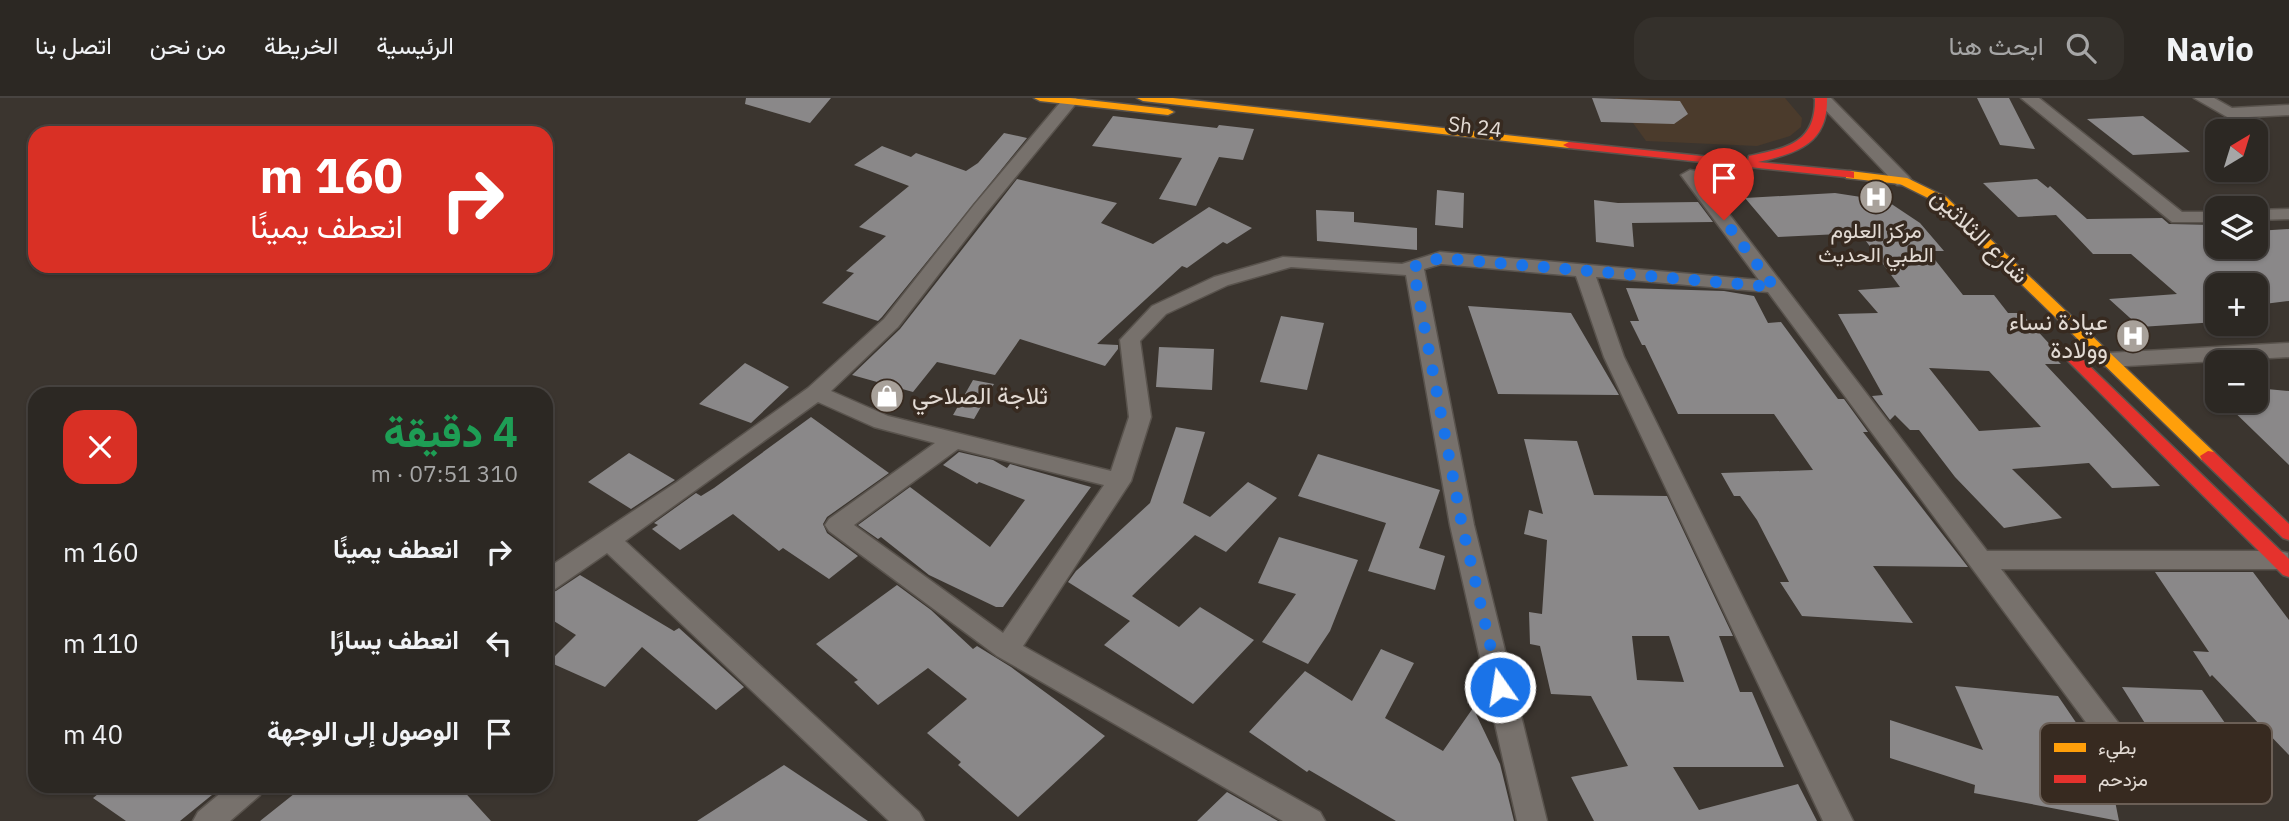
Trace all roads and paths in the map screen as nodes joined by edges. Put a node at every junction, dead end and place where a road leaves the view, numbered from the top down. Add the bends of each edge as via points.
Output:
1 (1040, 98) edge
2 (1143, 98) edge
3 (1822, 98) edge
4 (2029, 98) edge
5 (2202, 98) edge
6 (1070, 101) junction
7 (2289, 110) edge
8 (1724, 162) junction
9 (1649, 170) dead end
10 (1683, 174) joint
11 (1717, 178) dead end
12 (1852, 192) dead end
13 (1908, 195) junction
14 (2289, 214) edge
15 (2268, 215) edge
16 (2205, 217) edge
17 (1413, 267) junction
18 (1584, 271) junction
19 (1774, 287) junction
20 (2061, 347) dead end
21 (2289, 350) edge
22 (2108, 360) junction
23 (816, 393) junction
24 (955, 440) junction
25 (1119, 481) junction
26 (2289, 534) edge
27 (609, 540) junction
28 (1980, 560) junction
29 (2284, 565) edge
30 (553, 577) edge
31 (1006, 649) junction
32 (2102, 723) edge
33 (242, 793) edge
34 (208, 821) edge
35 (909, 821) edge
36 (1310, 821) edge
37 (1532, 821) edge
38 (1838, 821) edge

1 - 6 street, Sh 24
2 - 8 street, Sh 24
3 - 8 street via 1819,127 1800,145 1767,157
3 - 13 street
4 - 16 street via 2178,218
5 - 7 street via 2229,113
6 - 9 street, Sh 24
6 - 23 street via 891,323
8 - 13 street, Sh 24
10 - 11 street
10 - 19 street
12 - 13 street
13 - 22 street, شارع الثلاثين via 1942,200
14 - 15 street
17 - 18 street via 1440,258
17 - 25 street via 1290,261 1221,281 1159,310 1130,340 1140,417
17 - 37 street via 1462,525
18 - 19 street
18 - 38 street via 1614,356
19 - 28 street
20 - 29 street
21 - 22 street
22 - 26 street, شارع الثلاثين
23 - 24 street via 883,422
23 - 27 street
24 - 25 street
24 - 31 street via 837,525
25 - 31 street
27 - 30 street
27 - 35 street
28 - 29 street
28 - 32 street
31 - 36 street
33 - 34 street

